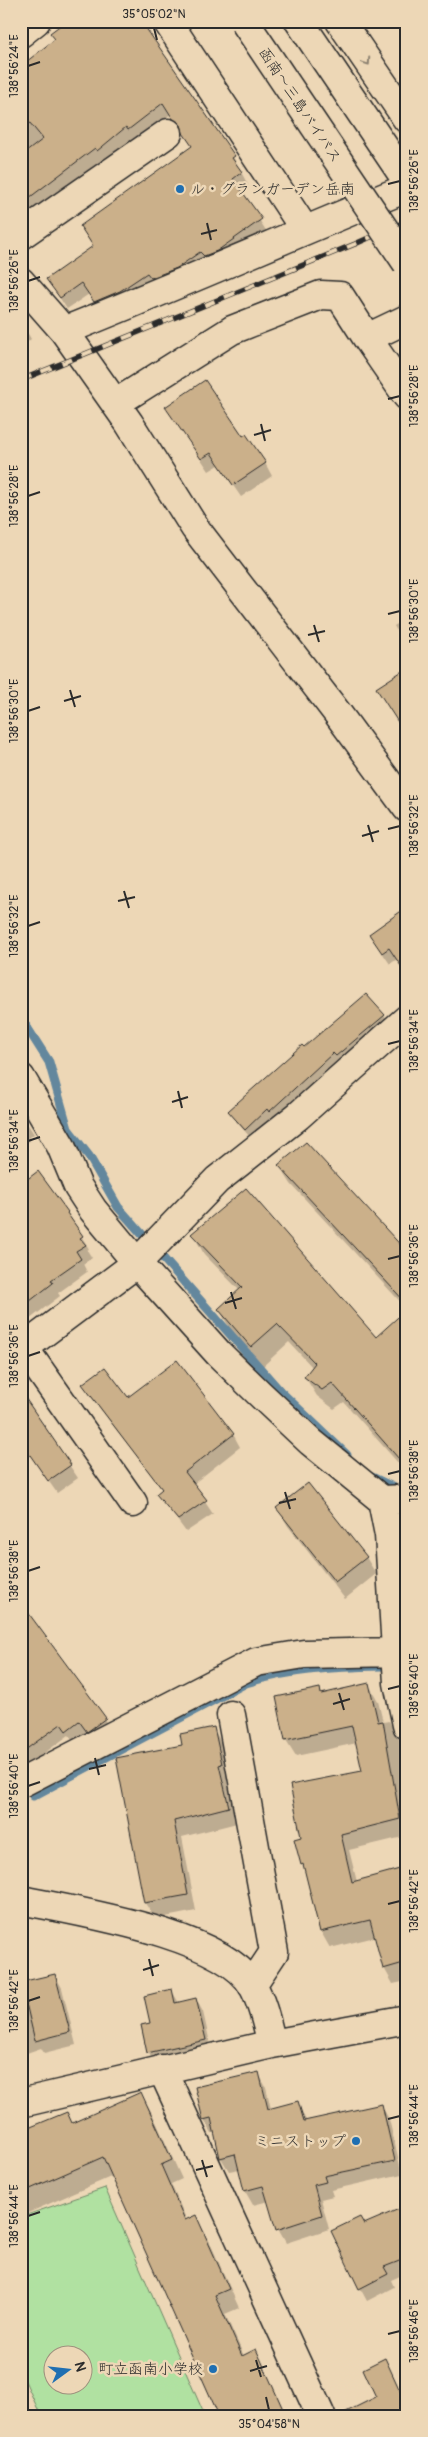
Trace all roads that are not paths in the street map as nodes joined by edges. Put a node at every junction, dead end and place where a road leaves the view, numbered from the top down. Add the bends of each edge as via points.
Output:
1 (36, 21) edge
2 (167, 21) edge
3 (244, 21) edge
4 (299, 21) edge
5 (340, 21) edge
6 (21, 34) edge
7 (407, 120) edge
8 (168, 133) dead end
9 (407, 181) edge
10 (407, 188) edge
11 (305, 230) junction
12 (21, 236) edge
13 (407, 263) edge
14 (21, 282) edge
15 (407, 319) edge
16 (64, 331) junction
17 (367, 338) junction
18 (407, 396) edge
19 (116, 403) junction
20 (407, 808) edge
21 (407, 1019) edge
22 (21, 1078) edge
23 (137, 1264) junction
24 (23, 1349) edge
25 (394, 1499) edge
26 (133, 1503) dead end
27 (395, 1652) junction
28 (231, 1715) dead end
29 (407, 1725) edge
30 (21, 1783) edge
31 (21, 1900) edge
32 (252, 1985) junction
33 (407, 2019) edge
34 (272, 2044) junction
35 (162, 2069) junction
36 (21, 2103) edge
37 (320, 2416) edge

1 - 6 main road
2 - 11 main road
3 - 13 main road, 函南～三島バイパス, bridge
4 - 9 main road
5 -> 7 main road
8 - 12 main road
10 - 11 main road
11 - 16 main road
14 - 16 main road
15 - 17 main road
16 - 19 main road
17 - 18 main road
17 - 19 main road via 340,296 321,294 232,330
19 - 20 main road via 195,528
21 - 23 main road via 298,1116 217,1180
22 - 23 main road via 61,1146 92,1210
23 - 24 main road
23 - 25 main road via 219,1354 311,1442
24 - 26 main road
25 - 27 main road via 389,1535
27 - 29 main road
27 - 30 main road via 304,1654 256,1662
28 - 32 main road via 274,1952
31 - 32 main road via 170,1935 231,1964
32 - 34 main road
33 - 34 main road
34 - 35 main road
35 - 36 main road
35 - 37 main road

